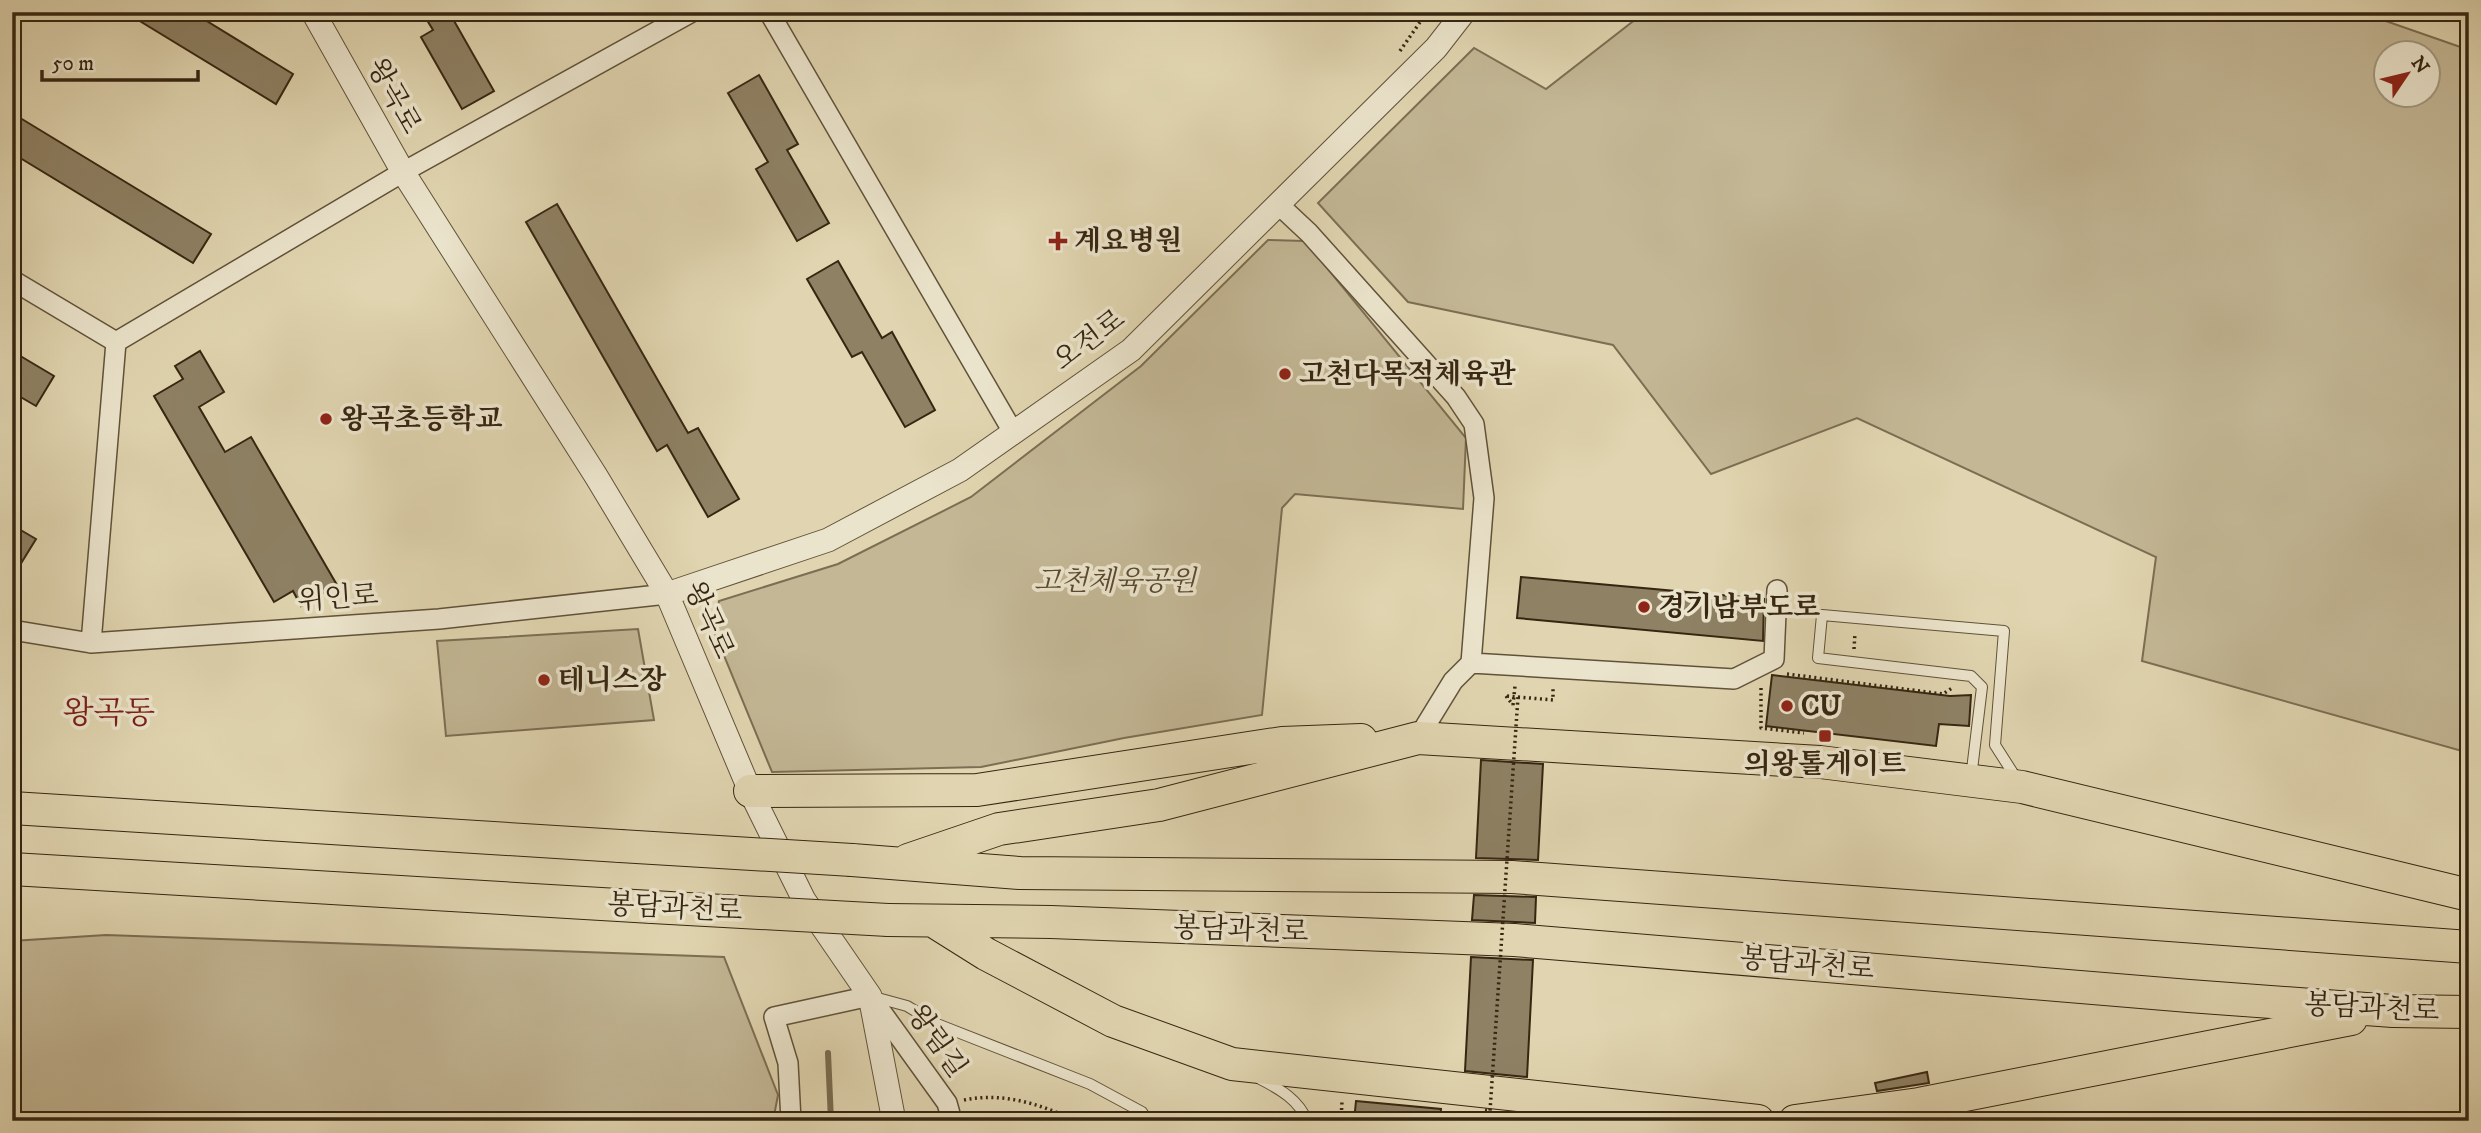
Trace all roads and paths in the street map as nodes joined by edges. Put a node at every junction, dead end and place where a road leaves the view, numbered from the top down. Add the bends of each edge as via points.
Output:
1 (313, 12) edge
2 (692, 12) edge
3 (769, 12) edge
4 (1427, 12) edge
5 (1464, 12) edge
6 (1396, 57) dead end
7 (402, 172) junction
8 (1278, 204) junction
9 (12, 280) edge
10 (116, 342) junction
11 (1013, 432) junction
12 (1777, 590) dead end
13 (667, 594) junction
14 (12, 630) edge
15 (91, 643) junction
16 (1471, 663) junction
17 (1784, 674) dead end
18 (1971, 676) junction
19 (1766, 680) dead end
20 (1528, 687) dead end
21 (1541, 688) dead end
22 (1518, 697) junction
23 (1761, 727) dead end
24 (1418, 738) junction
25 (1970, 780) junction
26 (2022, 787) junction
27 (750, 791) junction
28 (12, 808) edge
29 (897, 864) junction
30 (12, 869) edge
31 (2469, 895) edge
32 (935, 922) junction
33 (2469, 947) edge
34 (870, 996) junction
35 (2393, 1011) junction
36 (2469, 1012) edge
37 (1232, 1064) junction
38 (1485, 1110) dead end
39 (949, 1112) edge
40 (1674, 1116) edge
41 (791, 1121) edge
42 (894, 1121) edge
43 (1076, 1121) edge
44 (1148, 1121) edge
45 (1195, 1121) edge
46 (1230, 1121) edge
47 (1307, 1121) edge
48 (1758, 1121) edge
49 (1795, 1121) edge

1 - 7 street, 왕곡로
2 - 7 street, 왕곡로
3 - 11 street
4 - 6 path
5 - 8 street, 오전로 via 1436,48
7 - 10 street
7 - 13 street, 왕곡로
8 - 11 street, 오전로 via 1131,350
8 - 16 street via 1438,377 1474,424 1484,498
9 - 10 street
10 - 15 street
11 - 13 street, 오전로 via 960,470 828,540
12 - 16 street via 1774,659 1734,679
13 - 15 street, 위인로 via 439,619
13 - 27 street, 왕곡로
14 - 15 street, 위인로
16 - 24 street via 1453,681
17 - 18 path via 1943,694
18 - 25 lane via 1982,687
18 - 26 lane via 1818,658 1822,615 2004,631 1995,745
19 - 23 path via 1761,687
20 - 22 path, bridge via 1515,685 1513,705 1506,696
21 - 22 path via 1554,689 1553,700
22 - 38 path, bridge via 1490,1111
24 - 25 highway via 1821,762
24 - 27 highway via 1282,743 977,790
24 - 29 highway via 1159,805 999,829
25 - 26 highway
26 - 31 highway
27 - 34 street, 왕곡로 via 804,900
28 - 29 highway, 봉담과천로, bridge
29 - 33 highway, 봉담과천로 via 1020,873 1512,877
30 - 32 highway, 봉담과천로, bridge
32 - 35 highway, 봉담과천로 via 1051,922 1514,940
32 - 37 highway via 1113,1021
34 - 39 street, 왕림길
34 - 41 street via 774,1017 789,1063
34 - 42 street, 왕곡로
34 - 44 lane via 906,1006 937,1024 1090,1084 1142,1112
35 - 36 highway, 봉담과천로
35 - 49 highway via 1919,1104
37 - 40 highway
37 - 47 lane via 1278,1088 1302,1108
39 - 43 path via 984,1096 1039,1103
40 - 48 highway
45 - 46 path via 1205,1114

